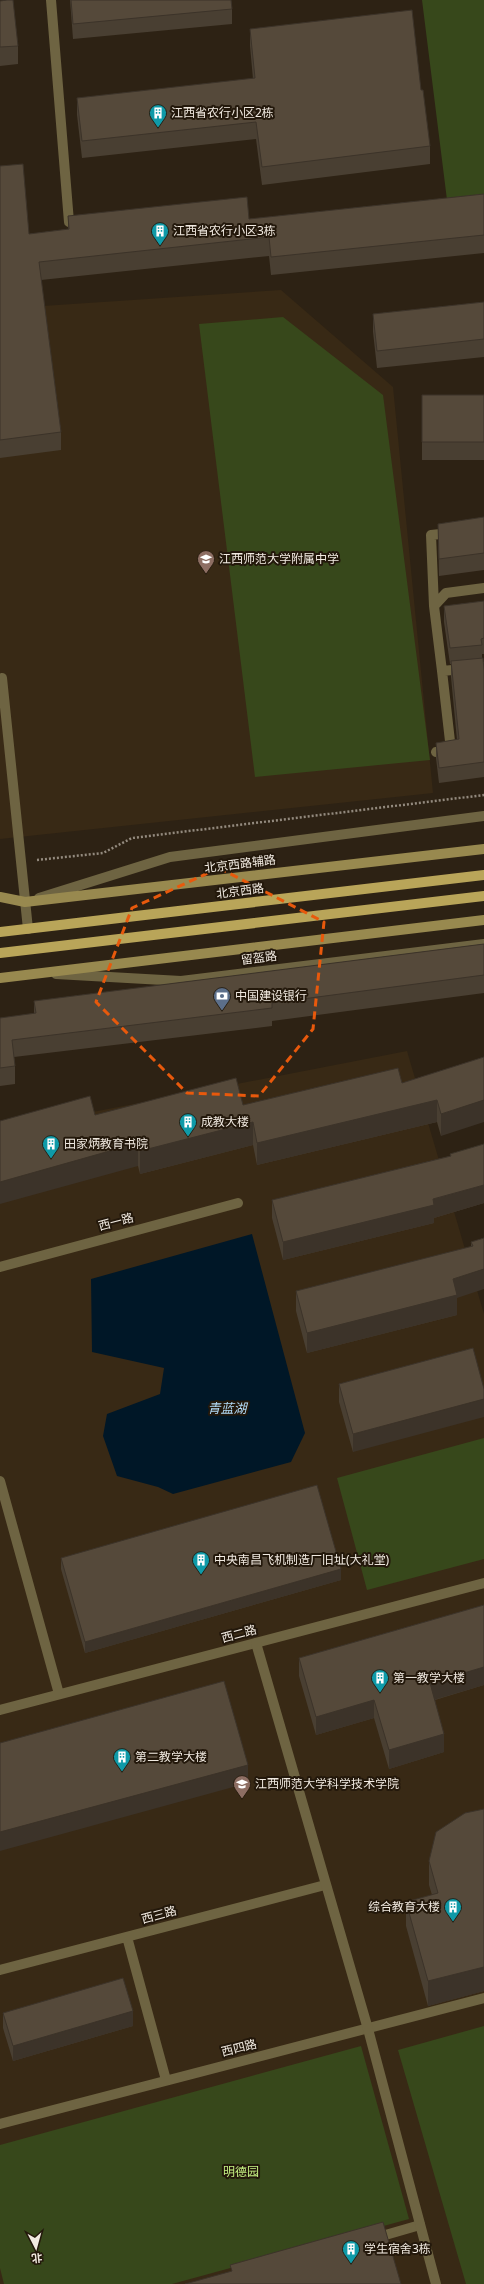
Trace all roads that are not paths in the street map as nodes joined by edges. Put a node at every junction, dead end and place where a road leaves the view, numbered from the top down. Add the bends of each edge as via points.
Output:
1 (51, 0) edge
2 (69, 222) edge
3 (462, 531) edge
4 (484, 588) edge
5 (434, 606) junction
6 (484, 667) edge
7 (442, 671) junction
8 (2, 678) dead end
9 (436, 752) edge
10 (484, 816) edge
11 (484, 849) edge
12 (484, 875) edge
13 (484, 896) edge
14 (0, 897) edge
15 (25, 902) junction
16 (484, 920) edge
17 (28, 929) junction
18 (0, 932) edge
19 (484, 944) edge
20 (0, 953) edge
21 (36, 973) junction
22 (0, 978) edge
23 (238, 1203) dead end
24 (0, 1267) edge
25 (0, 1481) edge
26 (484, 1582) edge
27 (256, 1642) junction
28 (59, 1694) junction
29 (0, 1710) edge
30 (324, 1885) junction
31 (127, 1937) junction
32 (0, 1970) edge
33 (484, 1998) edge
34 (368, 2029) junction
35 (166, 2080) junction
36 (0, 2124) edge
37 (420, 2225) junction
38 (366, 2240) edge
39 (436, 2284) edge

1 - 2 street
3 - 5 street via 431,535
4 - 5 street via 446,593
5 - 7 street
6 - 7 street
7 - 9 street via 450,750
8 - 15 street
10 - 15 street via 170,857
11 - 15 main road, 北京西路辅路
12 - 17 main road, 北京西路
13 - 20 main road
14 - 15 main road, 北京西路辅路
15 - 17 street
16 - 21 main road
17 - 18 main road, 北京西路
19 - 21 street, 留盔路 via 181,981
21 - 22 main road
23 - 24 street, 西一路
25 - 28 street
26 - 27 street, 西二路
27 - 28 street, 西二路
27 - 30 street
28 - 29 street, 西二路
30 - 31 street, 西三路
30 - 34 street
31 - 32 street, 西三路
31 - 35 street
33 - 34 street, 西四路
34 - 35 street, 西四路
34 - 37 street
35 - 36 street, 西四路
37 - 38 street
37 - 39 street

